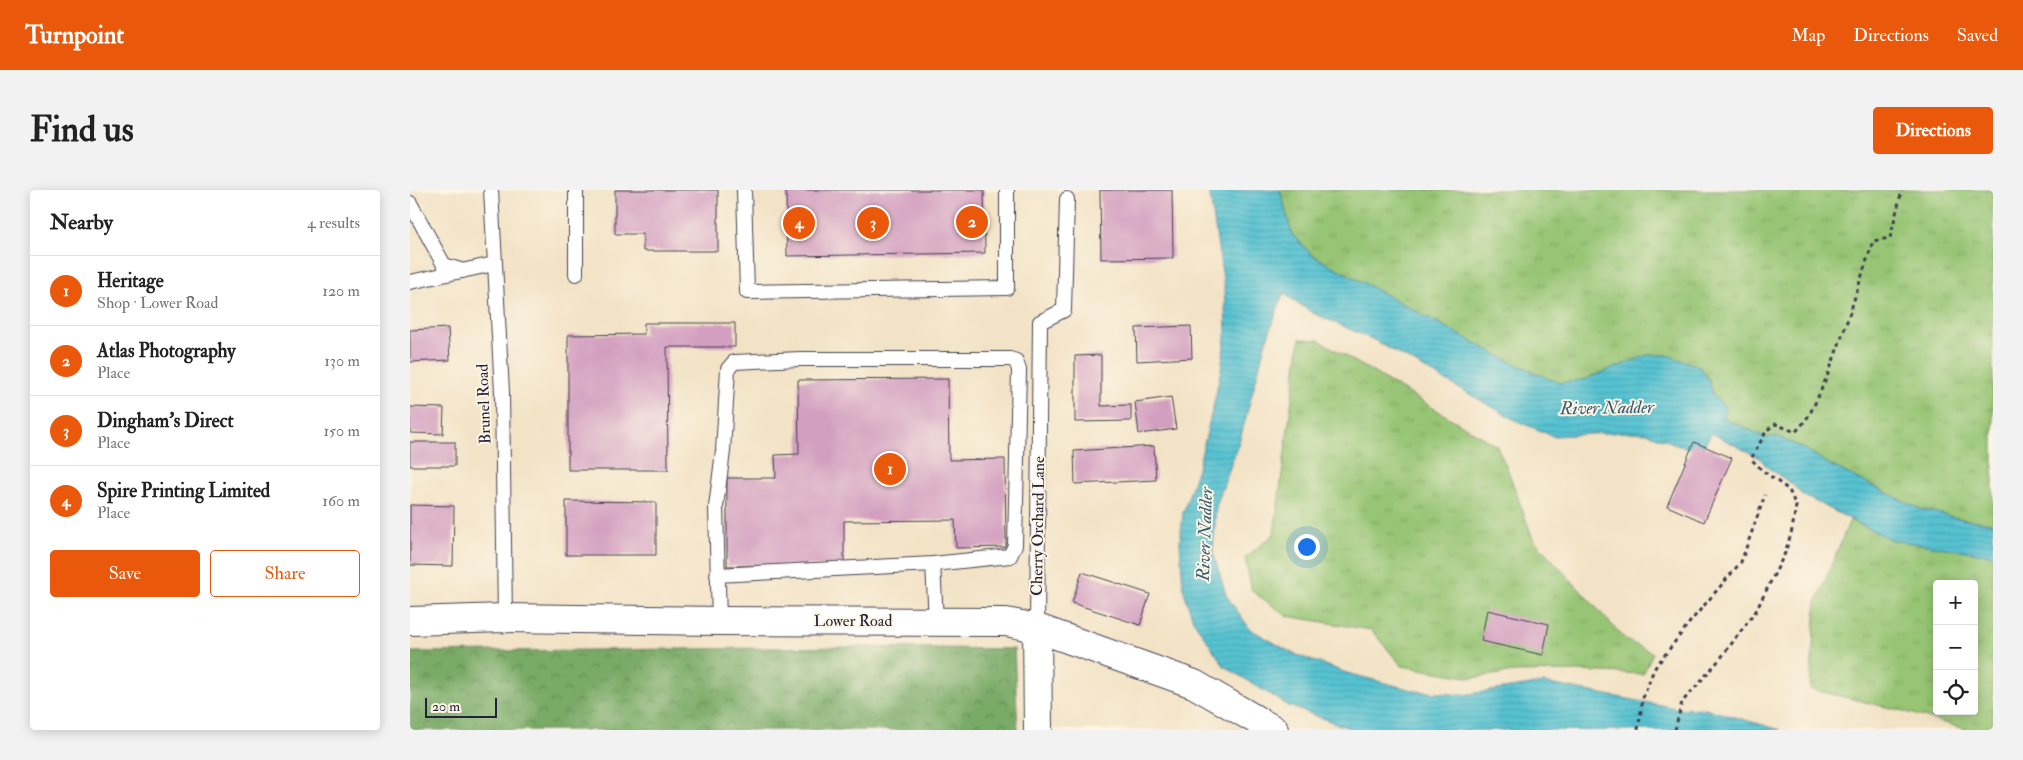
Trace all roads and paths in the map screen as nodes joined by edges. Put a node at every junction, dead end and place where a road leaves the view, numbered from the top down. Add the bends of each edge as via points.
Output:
1 (491, 190) edge
2 (576, 190) edge
3 (744, 190) edge
4 (1007, 190) edge
5 (1902, 190) edge
6 (1066, 199) dead end
7 (410, 203) edge
8 (494, 264) junction
9 (463, 271) junction
10 (576, 274) dead end
11 (410, 282) edge
12 (1765, 495) dead end
13 (932, 564) junction
14 (717, 575) junction
15 (505, 618) junction
16 (410, 621) edge
17 (719, 621) junction
18 (936, 621) junction
19 (1037, 628) junction
20 (1038, 730) edge
21 (1274, 730) edge
22 (1638, 730) edge
23 (1675, 730) edge

1 - 8 lane, Brunel Road
2 - 10 lane
3 - 4 lane via 747,292 1007,288
5 - 23 path via 1890,238 1873,241 1837,352 1813,409 1795,432 1776,424 1767,430 1751,459 1789,490 1796,506 1792,530 1785,553 1756,610 1720,659 1682,702
6 - 19 lane, Cherry Orchard Lane via 1064,310 1040,322
7 - 9 lane via 444,265
8 - 9 lane
8 - 15 lane, Brunel Road via 502,392
9 - 11 lane
12 - 22 path via 1741,562 1654,669 1643,698
13 - 14 lane
13 - 14 lane via 1010,556 1015,545 1019,370 1016,361 1001,358 734,362 728,369 716,508
13 - 18 lane
14 - 17 lane
15 - 16 street, Lower Road
15 - 17 street, Lower Road
17 - 18 street, Lower Road
18 - 19 street, Lower Road via 1006,622
19 - 20 street, Cherry Orchard Lane
19 - 21 street, Lower Road via 1194,684

